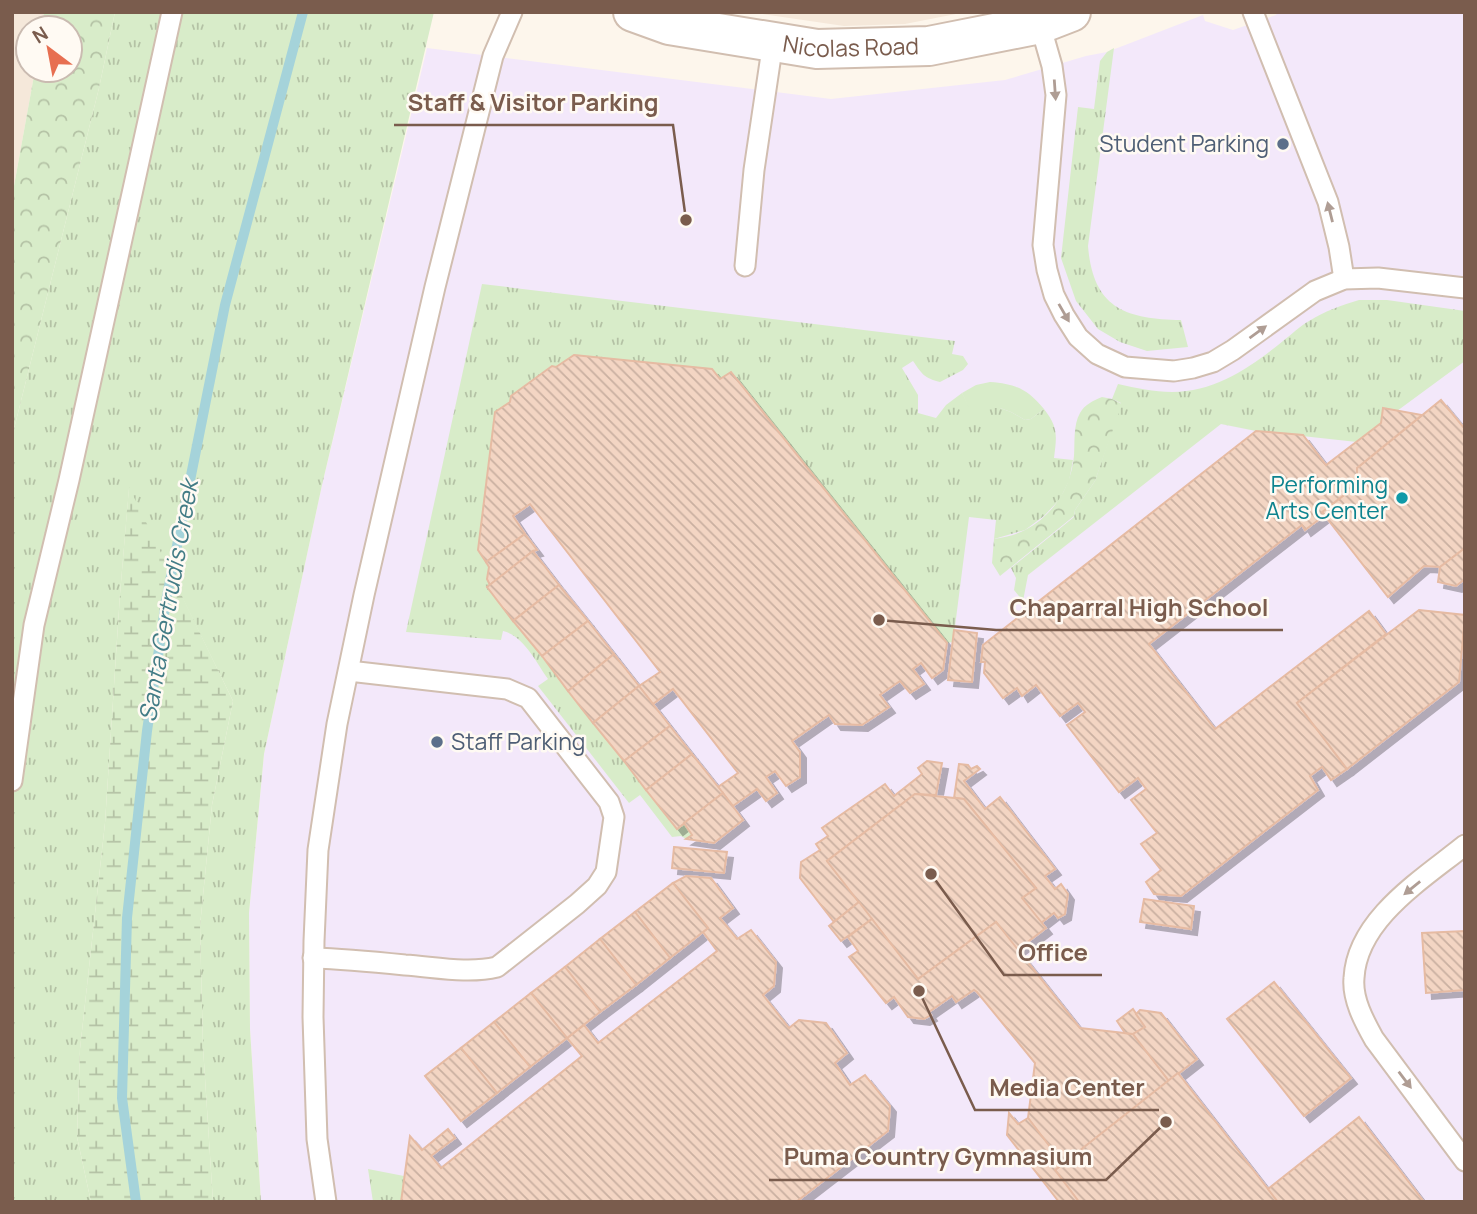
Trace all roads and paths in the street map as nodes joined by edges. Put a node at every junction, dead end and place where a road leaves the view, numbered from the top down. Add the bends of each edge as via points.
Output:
1 (172, 12) edge
2 (512, 12) edge
3 (633, 12) edge
4 (1253, 12) edge
5 (1055, 18) edge
6 (773, 42) junction
7 (745, 266) dead end
8 (1344, 279) junction
9 (1465, 288) edge
10 (349, 671) junction
11 (12, 781) edge
12 (1465, 845) edge
13 (313, 958) junction
14 (1465, 1161) edge
15 (326, 1202) edge

1 - 11 lane via 34,625
2 - 10 lane via 493,56 435,288
3 - 6 street, Nicolas Road via 669,24
8 -> 4 lane via 1328,202
5 - 6 street, Nicolas Road via 929,46 817,49
5 -> 8 lane via 1052,66 1056,95 1043,244 1054,295 1079,337 1097,354 1125,367 1174,371 1213,362 1315,291
6 - 7 lane
8 - 9 lane via 1378,278
10 - 13 lane via 318,850
10 - 13 lane via 507,689 528,698 609,802 614,817 606,872 597,886 497,967 439,968
12 -> 14 lane via 1392,904 1370,930 1353,979 1356,999 1374,1039
13 - 15 lane via 317,1139

